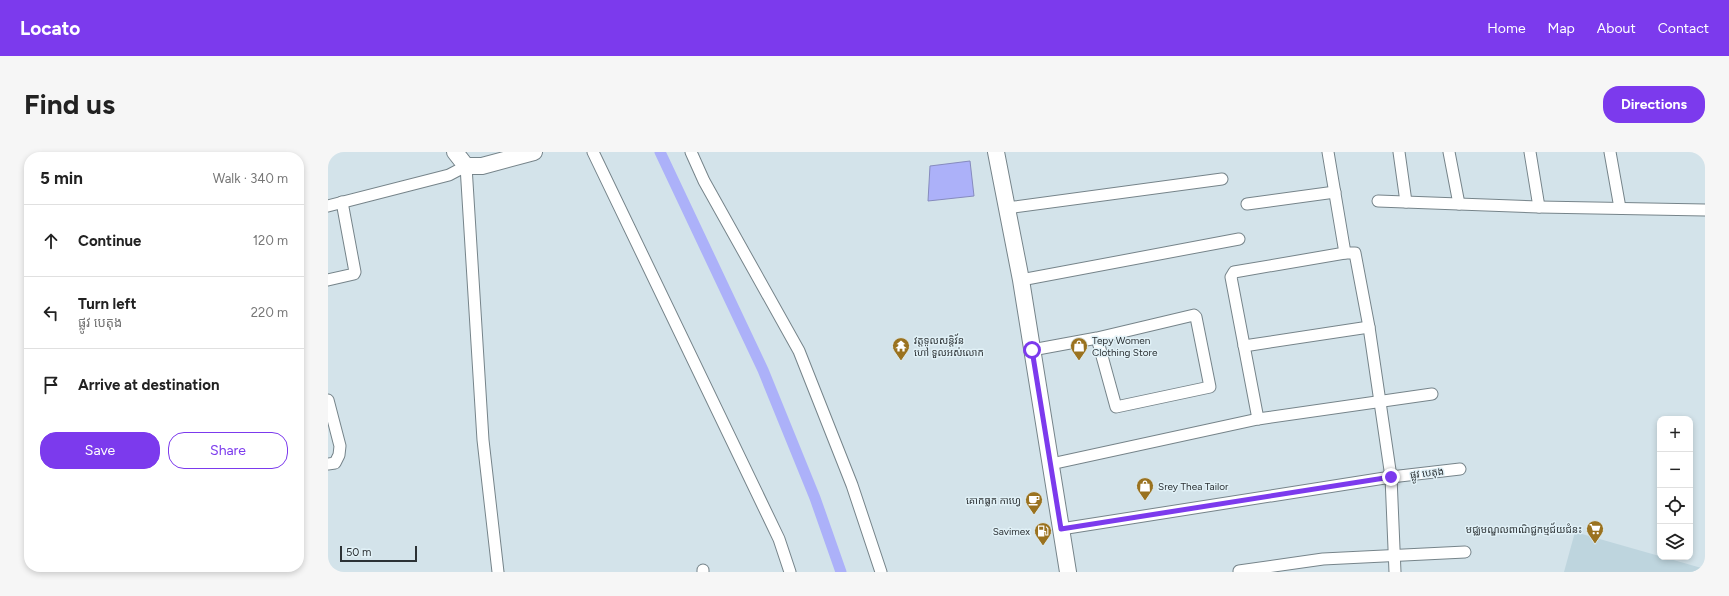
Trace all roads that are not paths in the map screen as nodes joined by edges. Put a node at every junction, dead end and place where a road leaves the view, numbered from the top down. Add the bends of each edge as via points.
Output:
1 (455, 152) edge
2 (534, 152) edge
3 (593, 152) edge
4 (691, 152) edge
5 (996, 152) edge
6 (1328, 152) edge
7 (1399, 152) edge
8 (1449, 152) edge
9 (1530, 152) edge
10 (1610, 152) edge
11 (466, 166) junction
12 (1222, 180) dead end
13 (1335, 192) junction
14 (1378, 201) dead end
15 (342, 202) junction
16 (1406, 202) junction
17 (1247, 204) dead end
18 (1459, 204) junction
19 (328, 206) edge
20 (1539, 207) junction
21 (1007, 208) junction
22 (1620, 208) junction
23 (1705, 210) edge
24 (1239, 239) dead end
25 (1345, 253) junction
26 (328, 280) edge
27 (1021, 280) junction
28 (1369, 327) junction
29 (1098, 338) junction
30 (1244, 346) junction
31 (1032, 350) junction
32 (1432, 394) dead end
33 (328, 400) edge
34 (1380, 401) junction
35 (1258, 419) junction
36 (328, 464) edge
37 (1051, 464) junction
38 (1460, 469) dead end
39 (1391, 477) junction
40 (1061, 529) junction
41 (1465, 552) dead end
42 (1394, 556) junction
43 (1240, 571) edge
44 (498, 572) edge
45 (790, 572) edge
46 (881, 572) edge
47 (1068, 572) edge
48 (1395, 572) edge

1 - 11 street
2 - 11 street via 482,166
3 - 45 street via 779,538
4 - 46 street via 704,182 799,351 852,485
5 - 21 street
6 - 13 street
7 - 16 street
8 - 18 street
9 - 20 street
10 - 22 street
11 - 15 street via 449,175
11 - 44 street via 483,440
12 - 21 street
13 - 17 street
13 - 25 street
14 - 16 street
15 - 19 street
15 - 26 street via 355,272
16 - 18 street
18 - 20 street
20 - 22 street
21 - 27 street
22 - 23 street
24 - 27 street
25 - 28 street via 1353,252 1356,255
25 - 30 street via 1234,272 1231,277
27 - 31 street
28 - 30 street
28 - 34 street
29 - 29 street via 1116,407 1209,389 1211,386 1195,316
29 - 31 street
30 - 35 street
31 - 37 street
32 - 34 street
33 - 36 street via 340,446 340,455 335,463
34 - 35 street
34 - 39 street
35 - 37 street
37 - 40 street
38 - 39 street, ផ្លូវ បេតុង
39 - 40 street, ផ្លូវ បេតុង
39 - 42 street
40 - 47 street
41 - 42 street
42 - 43 street via 1323,559
42 - 48 street

